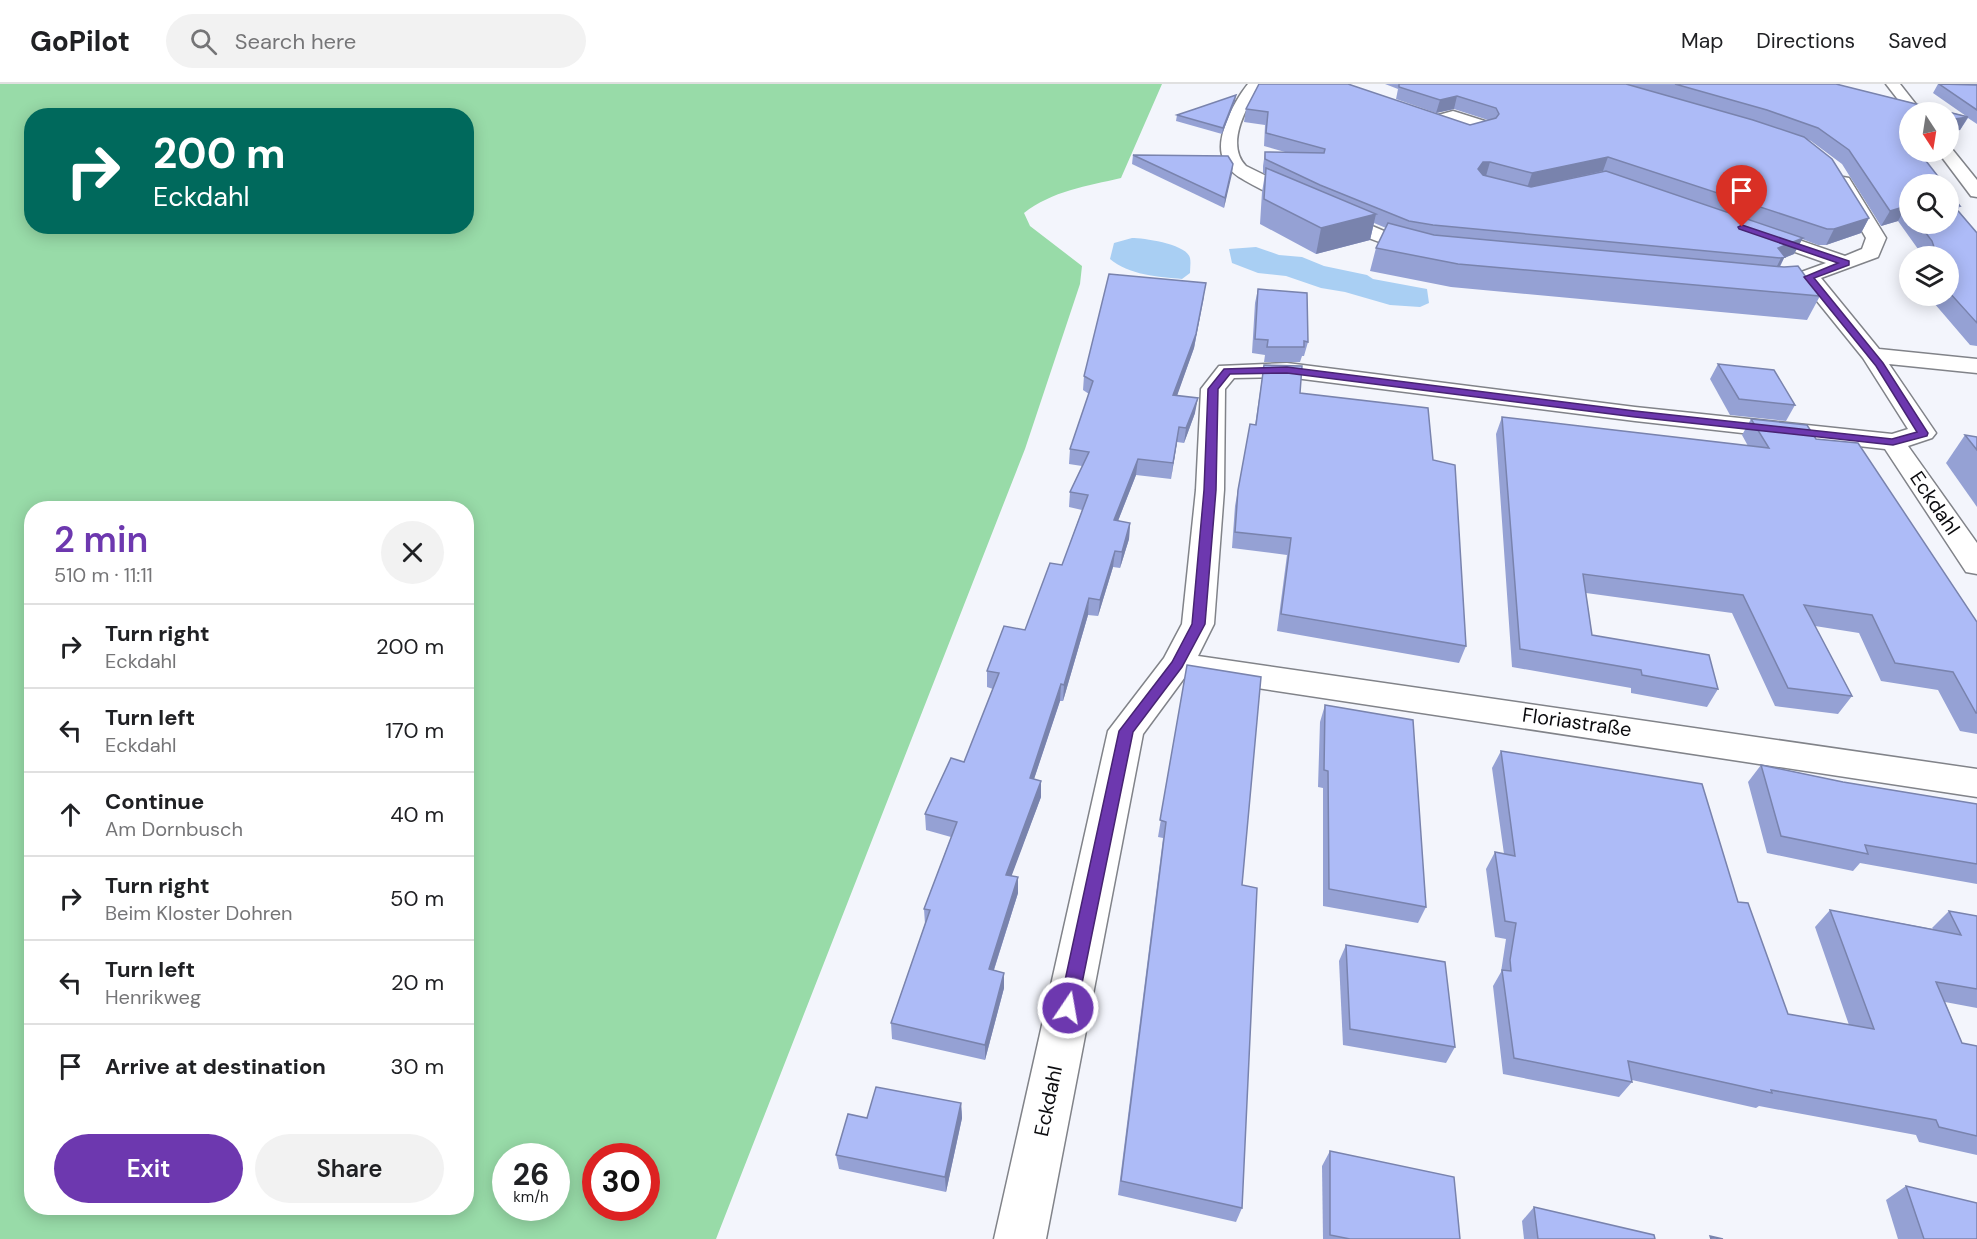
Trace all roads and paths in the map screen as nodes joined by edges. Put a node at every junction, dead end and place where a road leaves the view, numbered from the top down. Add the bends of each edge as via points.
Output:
1 (1255, 84) edge
2 (1893, 84) edge
3 (1907, 102) edge
4 (1430, 119) edge
5 (1467, 131) edge
6 (1954, 162) edge
7 (1834, 169) edge
8 (1977, 192) edge
9 (1742, 227) edge
10 (1438, 250) edge
11 (1846, 263) junction
12 (1809, 277) junction
13 (1742, 280) edge
14 (1872, 355) junction
15 (1977, 366) edge
16 (1893, 442) junction
17 (1977, 565) edge
18 (1177, 664) junction
19 (1977, 783) edge
20 (1020, 1239) edge

1 - 10 street via 1235,119 1231,147 1230,156 1244,173 1397,242
2 - 3 street
4 - 5 street via 1453,116 1485,126
6 - 8 street
7 - 11 street via 1876,238 1870,253
9 - 11 street
11 - 12 street
12 - 13 street via 1773,282
12 - 14 street
14 - 15 street
14 - 16 street, Eckdahl via 1923,433
16 - 17 street, Eckdahl
16 - 18 street, Eckdahl via 1623,413 1287,370 1227,371 1213,389 1210,490 1198,624
18 - 19 street, Floriastraße
18 - 20 street, Eckdahl via 1126,731

